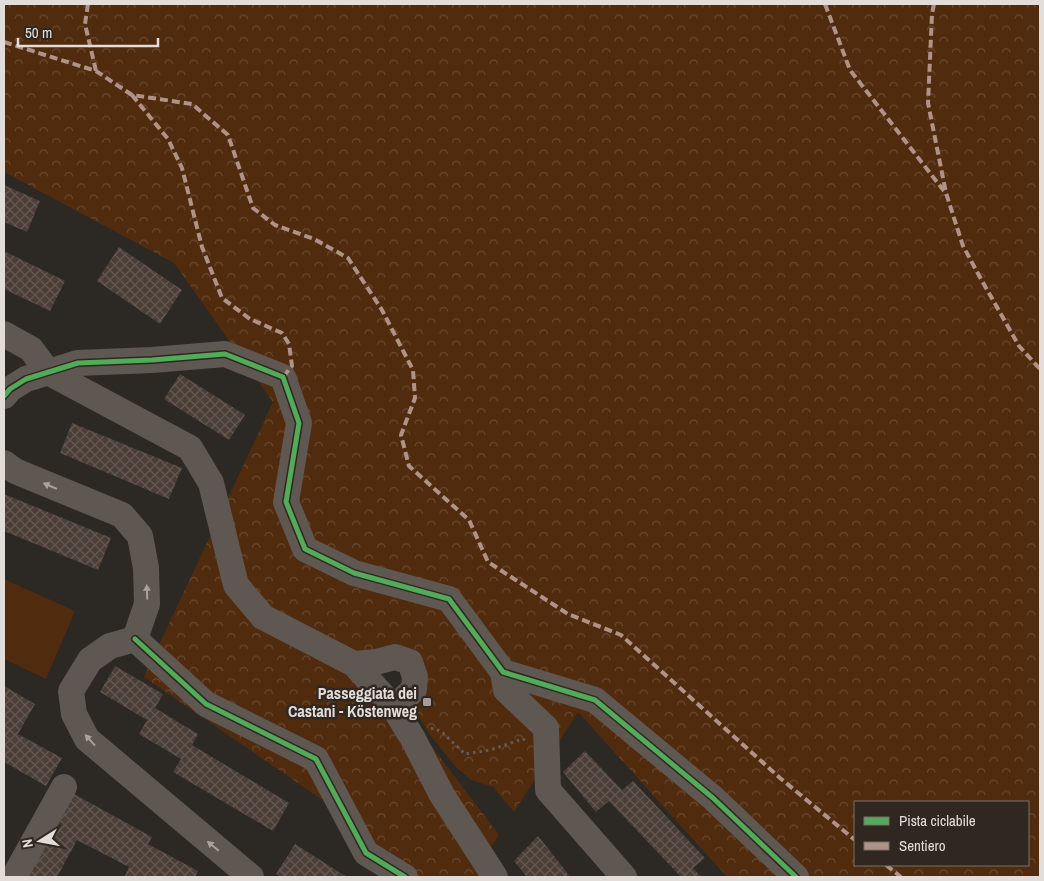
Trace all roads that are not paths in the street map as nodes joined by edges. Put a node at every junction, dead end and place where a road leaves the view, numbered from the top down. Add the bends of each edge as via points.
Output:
1 (4, 334) edge
2 (48, 372) junction
3 (4, 396) edge
4 (4, 463) edge
5 (135, 639) junction
6 (354, 664) junction
7 (503, 672) junction
8 (394, 708) junction
9 (64, 787) dead end
10 (14, 877) edge
11 (251, 877) edge
12 (405, 877) edge
13 (495, 877) edge
14 (624, 877) edge
15 (796, 877) edge

1 - 2 street via 31,349
2 - 3 street via 26,379
2 - 6 street via 190,448 211,483 236,585 263,617
2 - 7 street via 78,363 225,354 283,377 299,423 286,502 305,549 354,573 449,599
5 -> 4 street via 148,604 140,536 122,515 15,471
11 -> 5 street via 87,739 74,714 71,691 90,660 110,646
5 - 12 street via 206,704 316,759 366,853
6 - 8 street
6 - 8 street via 395,657 410,662 415,677 414,689
7 - 14 street via 506,690 546,728 548,790
7 - 15 street via 595,700 713,798
8 - 13 street via 442,795
9 - 10 street

